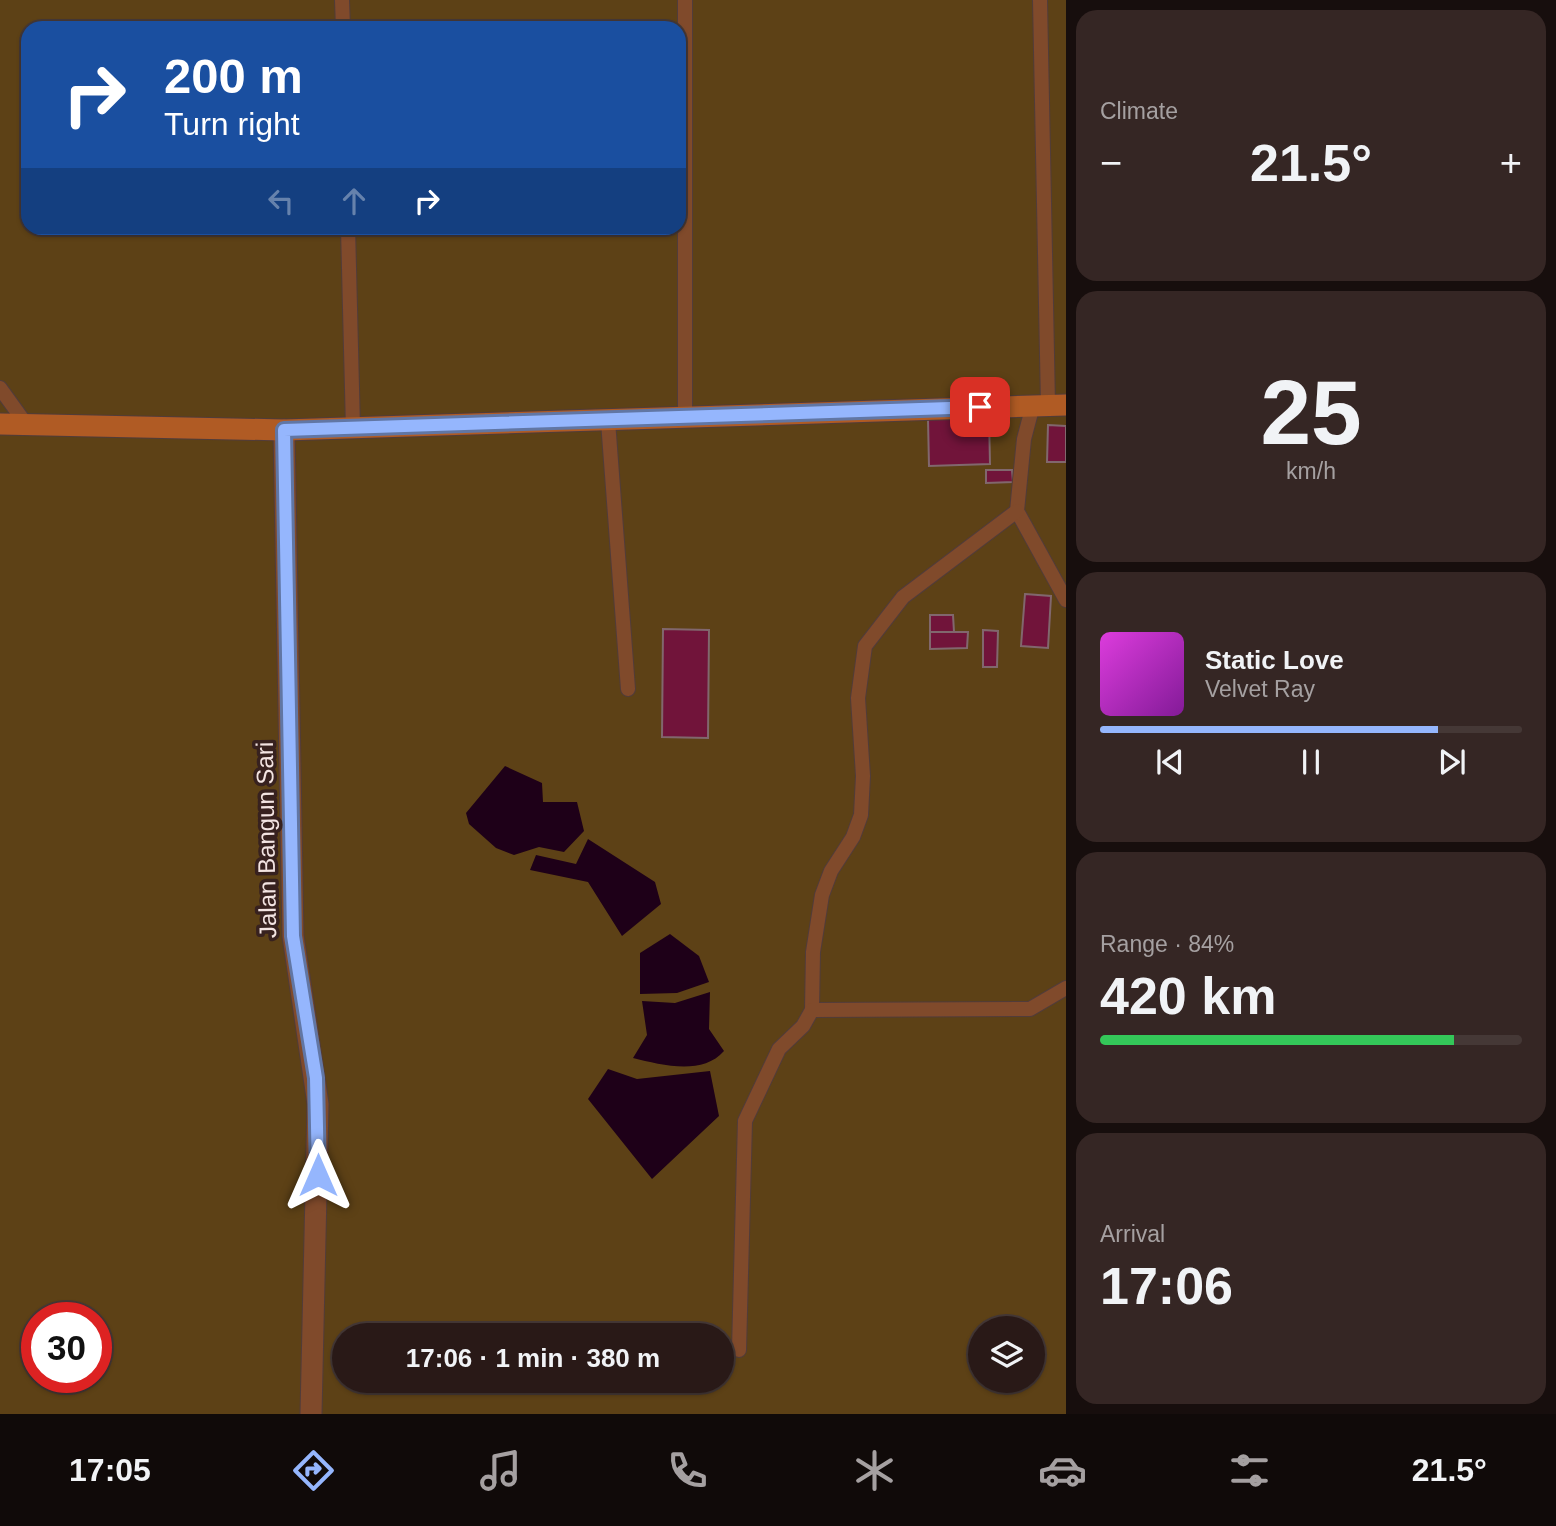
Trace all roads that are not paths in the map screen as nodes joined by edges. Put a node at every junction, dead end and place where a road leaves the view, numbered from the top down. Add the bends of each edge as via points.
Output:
1 (342, 0) edge
2 (685, 0) edge
3 (1041, 0) edge
4 (343, 21) edge
5 (685, 21) edge
6 (348, 235) edge
7 (685, 235) edge
8 (0, 387) edge
9 (1049, 405) edge
10 (685, 415) junction
11 (608, 421) junction
12 (0, 424) edge
13 (26, 424) junction
14 (353, 428) junction
15 (284, 430) junction
16 (1017, 511) junction
17 (1066, 600) edge
18 (628, 689) dead end
19 (1066, 988) edge
20 (812, 1010) junction
21 (739, 1350) dead end
22 (311, 1414) edge

1 - 4 lane
2 - 5 lane
3 - 9 lane
6 - 14 lane
7 - 10 lane
8 - 13 lane
9 - 10 street
9 - 16 lane via 1024,439
10 - 11 street
11 - 14 street
11 - 18 lane
12 - 13 street
13 - 15 street
14 - 15 street
15 - 22 street, Jalan Bangun Sari via 293,936 318,1104
16 - 17 lane
16 - 20 lane via 903,597 864,646 858,698 861,815 822,895 813,952
19 - 20 lane via 1030,1009
20 - 21 lane via 779,1049 746,1121

